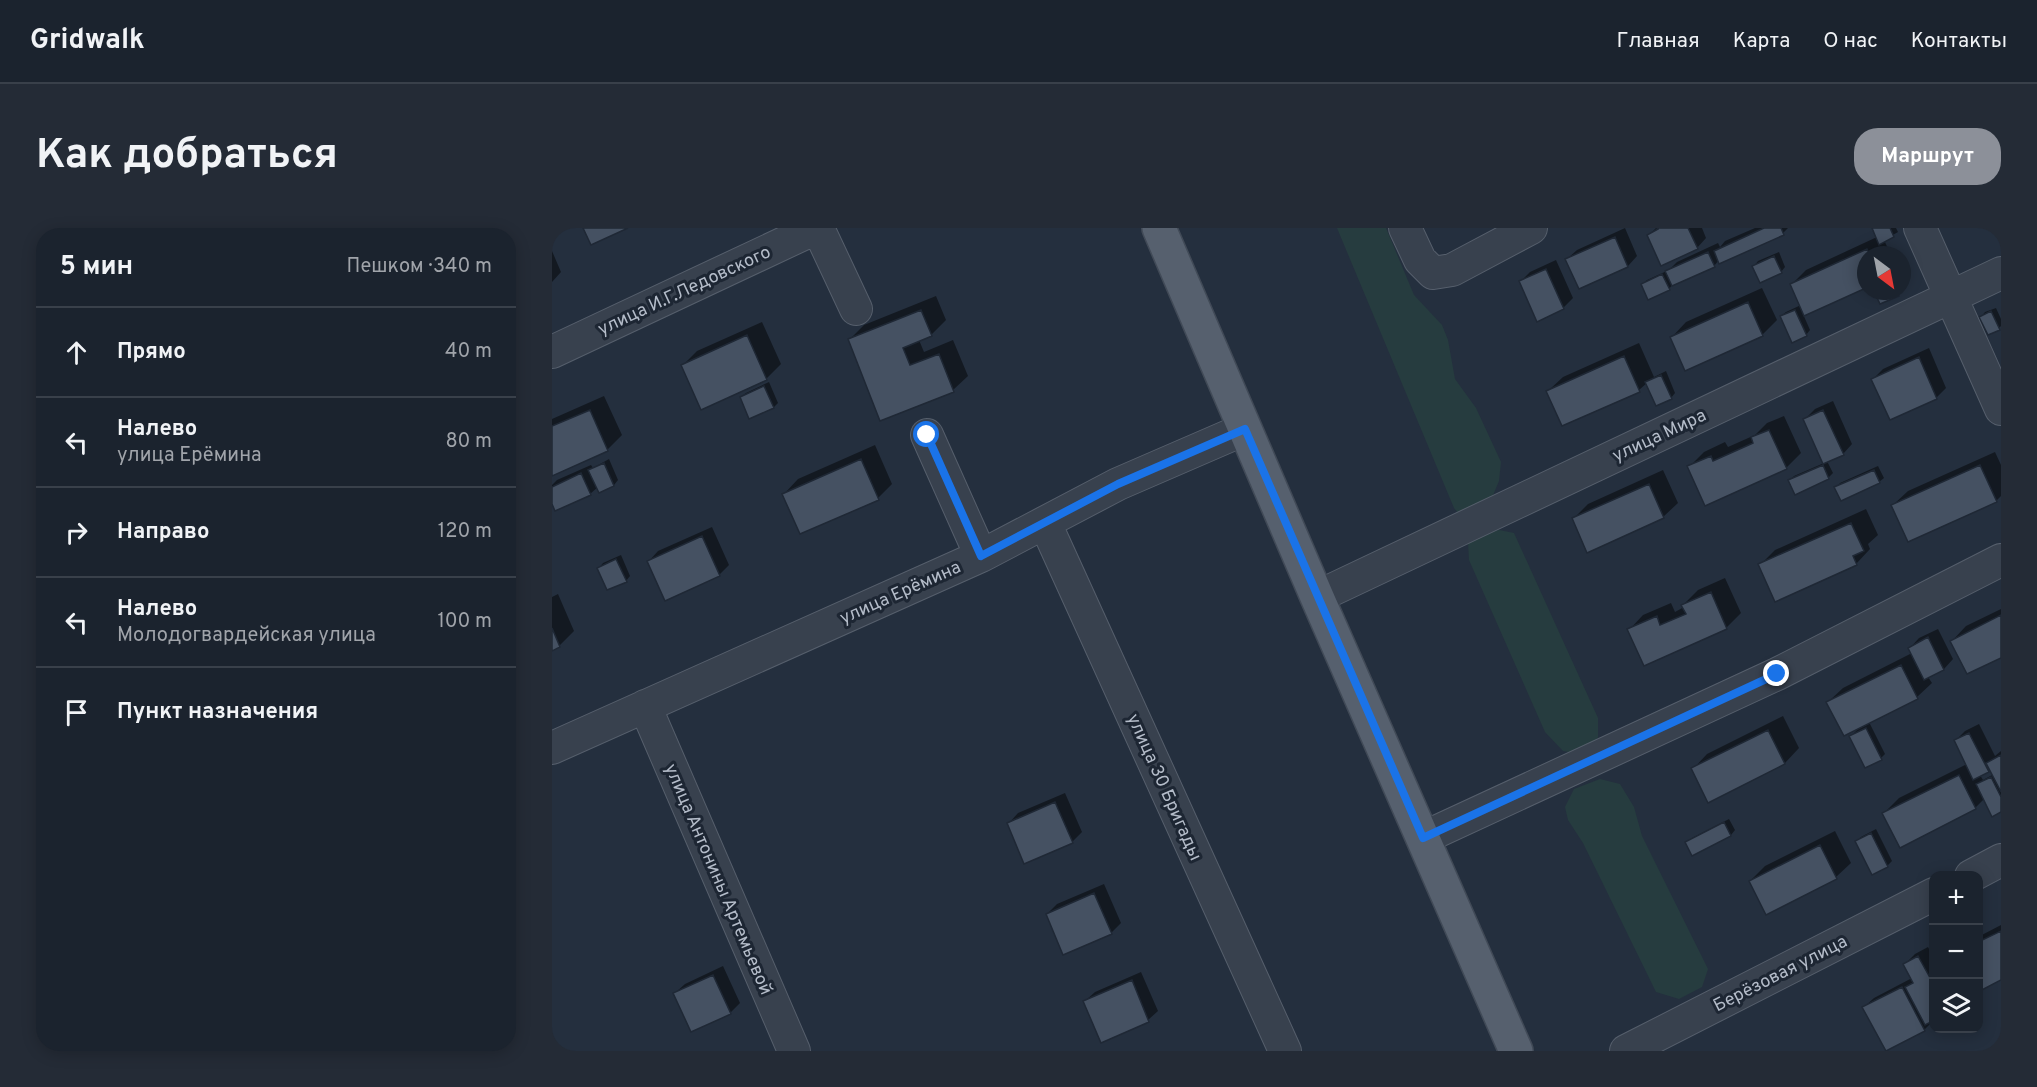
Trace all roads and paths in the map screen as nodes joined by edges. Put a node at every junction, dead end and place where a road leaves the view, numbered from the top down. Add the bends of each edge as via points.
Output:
1 (817, 228) edge
2 (1159, 228) edge
3 (1405, 228) edge
4 (1531, 228) edge
5 (1920, 228) edge
6 (2001, 273) edge
7 (1950, 297) junction
8 (856, 309) dead end
9 (552, 352) edge
10 (2001, 409) edge
11 (1245, 429) junction
12 (927, 435) dead end
13 (1045, 523) junction
14 (981, 556) junction
15 (2001, 560) edge
16 (1317, 597) junction
17 (645, 706) junction
18 (552, 748) edge
19 (1423, 838) junction
20 (2001, 860) edge
21 (1980, 871) edge
22 (1929, 897) edge
23 (794, 1051) edge
24 (1285, 1051) edge
25 (1516, 1051) edge
26 (1626, 1051) edge

1 - 8 street
1 - 9 street, улица И.Г.Ледовского
2 - 11 main road
3 - 4 street via 1420,260 1432,273 1452,270
5 - 7 street
6 - 7 street, улица Мира
7 - 10 street
7 - 16 street, улица Мира
11 - 13 street, улица Ерёмина via 1118,484
11 - 16 main road
12 - 14 street
13 - 14 street, улица Ерёмина
13 - 24 street, улица 30 Бригады
14 - 17 street, улица Ерёмина
15 - 19 street via 1777,674
16 - 19 main road
17 - 18 street, улица Ерёмина
17 - 23 street, улица Антонины Артемьевой
19 - 25 main road
20 - 21 street
22 - 26 street, Берёзовая улица

